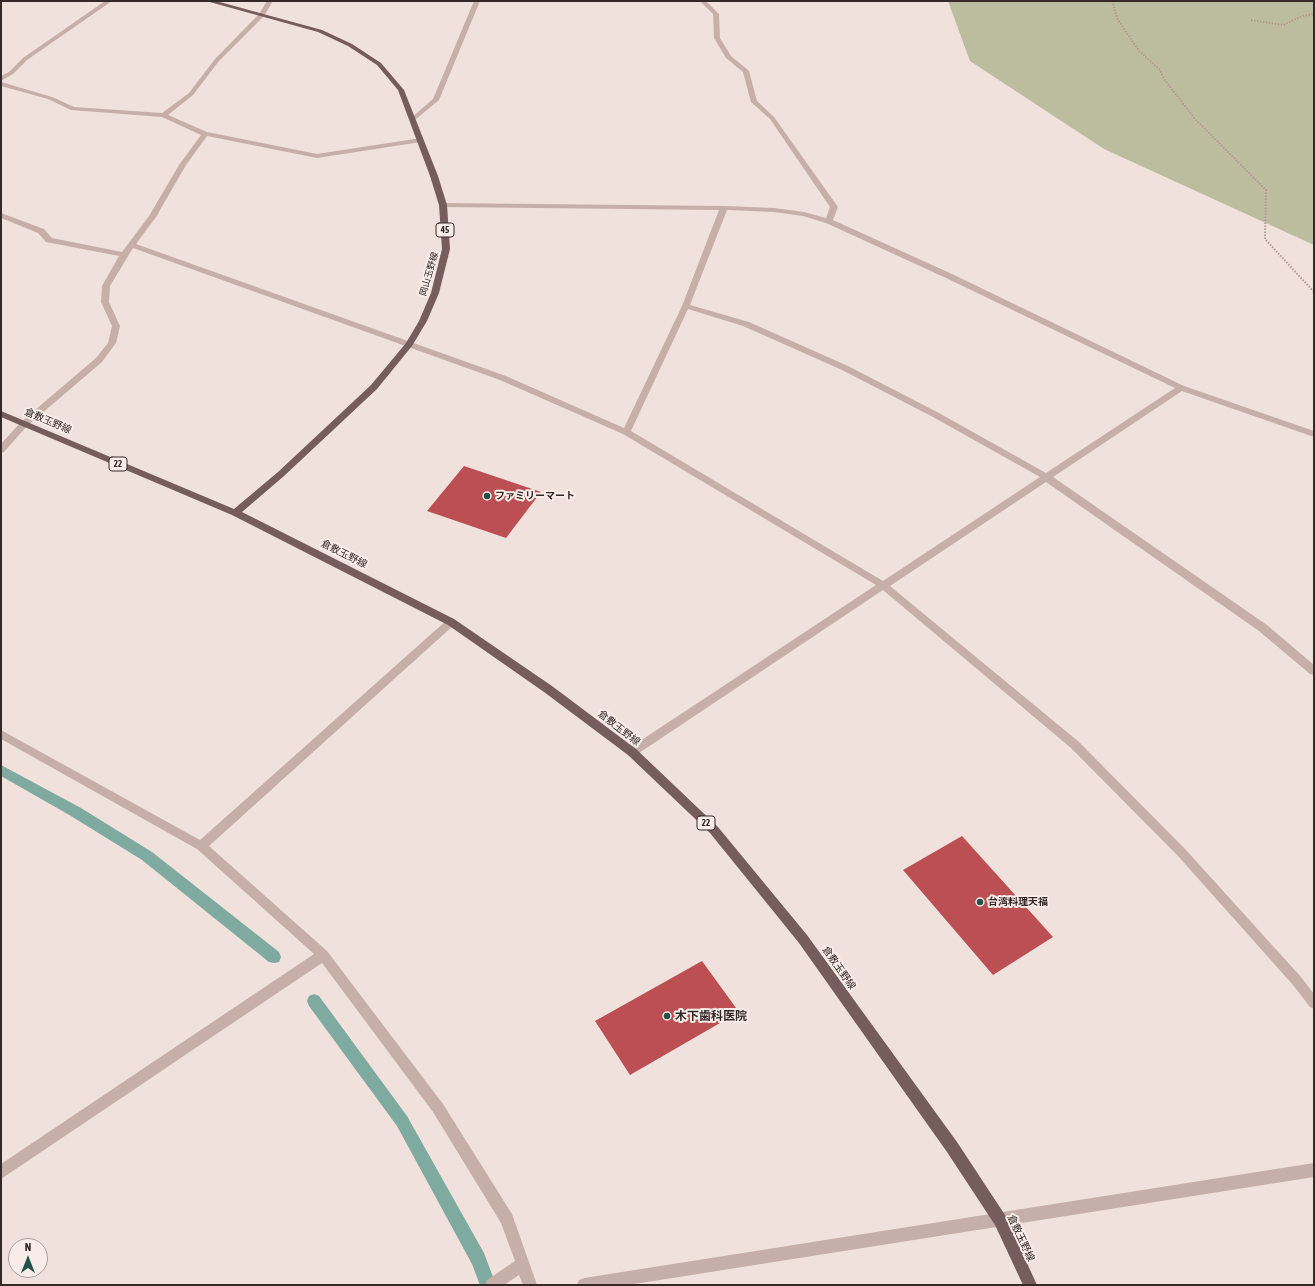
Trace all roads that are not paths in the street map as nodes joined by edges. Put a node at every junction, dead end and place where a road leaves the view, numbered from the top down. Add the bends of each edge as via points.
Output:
1 (109, 1) edge
2 (209, 1) edge
3 (270, 1) edge
4 (477, 1) edge
5 (703, 1) edge
6 (262, 15) junction
7 (1, 79) edge
8 (1, 84) edge
9 (164, 115) junction
10 (414, 119) junction
11 (205, 134) junction
12 (421, 140) junction
13 (443, 205) junction
14 (724, 208) junction
15 (1, 215) edge
16 (829, 221) junction
17 (131, 245) junction
18 (124, 255) junction
19 (686, 306) junction
20 (409, 344) junction
21 (1181, 388) junction
22 (1, 414) edge
23 (24, 424) junction
24 (626, 432) junction
25 (1314, 434) edge
26 (1, 450) edge
27 (1046, 477) junction
28 (235, 513) junction
29 (883, 585) junction
30 (450, 622) junction
31 (1314, 670) edge
32 (1, 734) edge
33 (632, 752) junction
34 (202, 846) junction
35 (323, 955) junction
36 (1314, 1003) edge
37 (1314, 1170) edge
38 (1, 1172) edge
39 (1000, 1220) junction
40 (523, 1264) junction
41 (492, 1285) edge
42 (530, 1285) edge
43 (584, 1285) edge
44 (1030, 1285) edge

1 - 7 street via 25,58
2 - 6 main road, 岡山玉野線 / 45
3 - 6 street
4 - 10 street via 436,100
5 - 16 street via 716,14 717,38 728,57 746,71 754,102 772,118 834,206
6 - 9 street via 217,60 191,94
6 - 10 main road, 岡山玉野線 / 45 via 320,31 350,45 379,64 401,90
8 - 9 street via 50,98 74,108
9 - 11 street
10 - 12 main road, 岡山玉野線 / 45
11 - 12 street via 317,156
11 - 17 street
12 - 13 main road, 岡山玉野線 / 45
13 - 14 street
13 - 20 main road, 岡山玉野線 / 45 via 446,249 435,293 423,321
14 - 16 street via 774,210
14 - 19 street
15 - 18 street via 41,231 49,240
16 - 21 street
17 - 18 street
17 - 20 street
18 - 23 street via 106,286 105,302 116,326 112,343 99,360
19 - 24 street
19 - 27 street via 746,324 845,368 936,414
20 - 24 street via 503,378
20 - 28 main road, 岡山玉野線 / 45 via 374,387
21 - 25 street
21 - 27 street
22 - 23 main road, 倉敷玉野線 / 22
23 - 26 street
23 - 28 main road, 倉敷玉野線 / 22
24 - 29 street
27 - 29 street
27 - 31 street via 1263,628
28 - 30 main road, 倉敷玉野線 / 22
29 - 33 street
29 - 36 street via 1075,745 1182,853
30 - 33 main road, 倉敷玉野線 / 22 via 548,689
30 - 34 street
32 - 34 street
33 - 39 main road, 倉敷玉野線 / 22 via 714,830 803,939 952,1148
34 - 35 street
35 - 38 street
35 - 40 street via 438,1108 507,1219
37 - 39 street
39 - 43 street
39 - 44 main road, 倉敷玉野線 / 22
40 - 41 street
40 - 42 street

